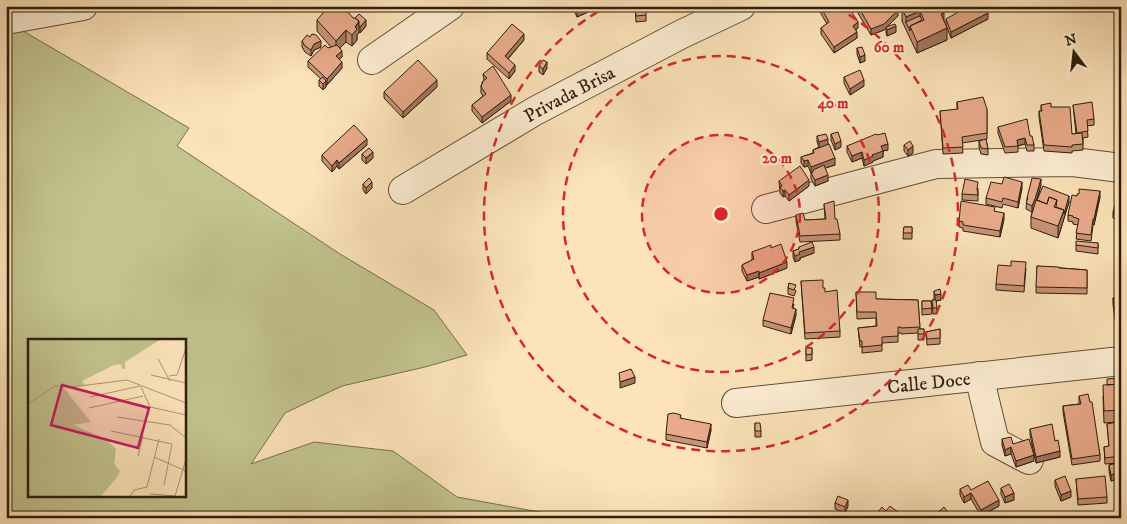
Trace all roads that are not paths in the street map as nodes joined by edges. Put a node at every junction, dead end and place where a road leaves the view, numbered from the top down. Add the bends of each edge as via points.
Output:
1 (83, 6) edge
2 (450, 6) edge
3 (740, 6) edge
4 (6, 20) edge
5 (372, 60) dead end
6 (1121, 168) edge
7 (403, 190) dead end
8 (766, 209) dead end
9 (1121, 361) edge
10 (978, 376) junction
11 (736, 403) dead end
12 (1029, 460) edge

1 - 4 street
2 - 5 street
3 - 7 street, Privada Brisa via 535,112
6 - 8 street via 1073,162 936,164
9 - 10 street, Calle Doce
10 - 11 street, Calle Doce
10 - 12 street via 995,442

